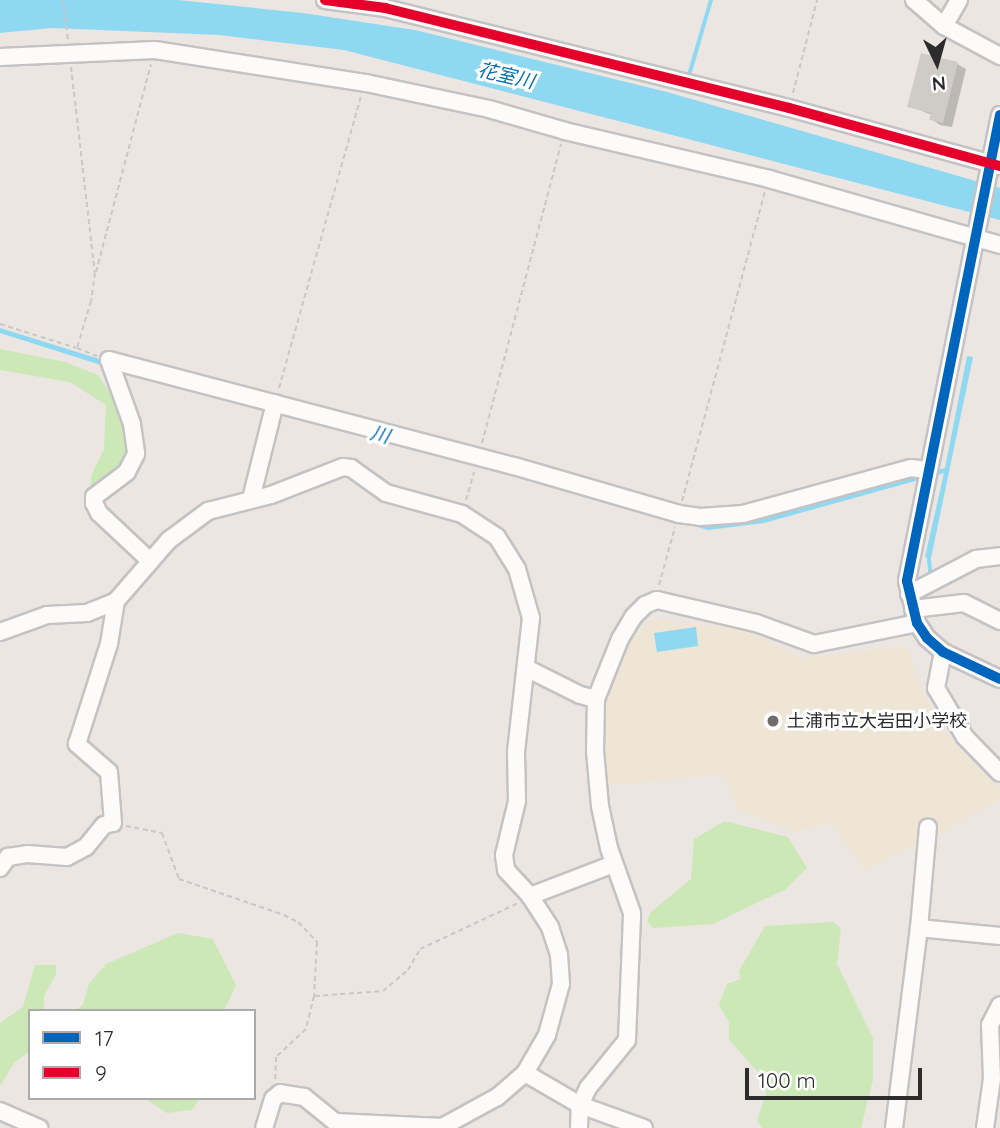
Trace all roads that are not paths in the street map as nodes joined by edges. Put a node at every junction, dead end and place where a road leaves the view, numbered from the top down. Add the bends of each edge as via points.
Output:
1 (325, 0) edge
2 (914, 0) edge
3 (959, 0) edge
4 (944, 26) junction
5 (1000, 56) edge
6 (0, 57) edge
7 (1000, 115) edge
8 (992, 166) edge
9 (974, 235) junction
10 (1000, 245) edge
11 (275, 403) junction
12 (927, 470) junction
13 (251, 499) junction
14 (1000, 556) edge
15 (149, 560) junction
16 (116, 601) junction
17 (913, 609) junction
18 (1000, 621) edge
19 (0, 632) edge
20 (943, 652) junction
21 (527, 669) junction
22 (1000, 680) edge
23 (596, 699) junction
24 (1000, 773) edge
25 (928, 827) dead end
26 (614, 864) junction
27 (0, 868) edge
28 (530, 896) junction
29 (919, 928) junction
30 (1000, 936) edge
31 (1000, 1005) edge
32 (995, 1058) edge
33 (525, 1073) junction
34 (580, 1104) junction
35 (0, 1111) edge
36 (39, 1128) edge
37 (264, 1128) edge
38 (579, 1128) edge
39 (644, 1128) edge
40 (894, 1128) edge
41 (985, 1128) edge

1 - 8 street via 385,8 789,108
2 - 4 street
3 - 4 street
4 - 5 street
6 - 9 street via 155,50 366,83 489,109
7 - 8 street
8 - 9 street
9 - 10 street
9 - 12 street
11 - 12 street via 700,517 743,514 911,468
11 - 13 street
11 - 15 street via 109,360 132,424 136,454 127,472 94,497 94,503
12 - 17 street via 909,566
13 - 15 street via 208,511
13 - 21 street via 343,467 386,493 462,514 497,537 517,569 531,618
14 - 17 street via 976,559
15 - 16 street
16 - 19 street via 87,613 47,615
16 - 27 street via 109,644 77,744 109,772 113,823 104,825 86,847 67,857 8,857
17 - 18 street via 964,603
17 - 20 street via 927,638
17 - 23 street via 814,644 756,623 657,600 645,605 626,628
20 - 22 street
20 - 24 street via 936,688 965,737
21 - 23 street
21 - 28 street via 516,752 517,801 504,855 506,870
23 - 26 street via 600,806
25 - 29 street
26 - 28 street
26 - 34 street via 632,913 627,1040
28 - 33 street via 550,927 559,955 561,984 547,1035
29 - 30 street
29 - 40 street
31 - 32 street via 990,1025
32 - 41 street
33 - 34 street
33 - 37 street via 497,1097 442,1127 335,1122 304,1097 280,1093
34 - 38 street
34 - 39 street
35 - 36 street

